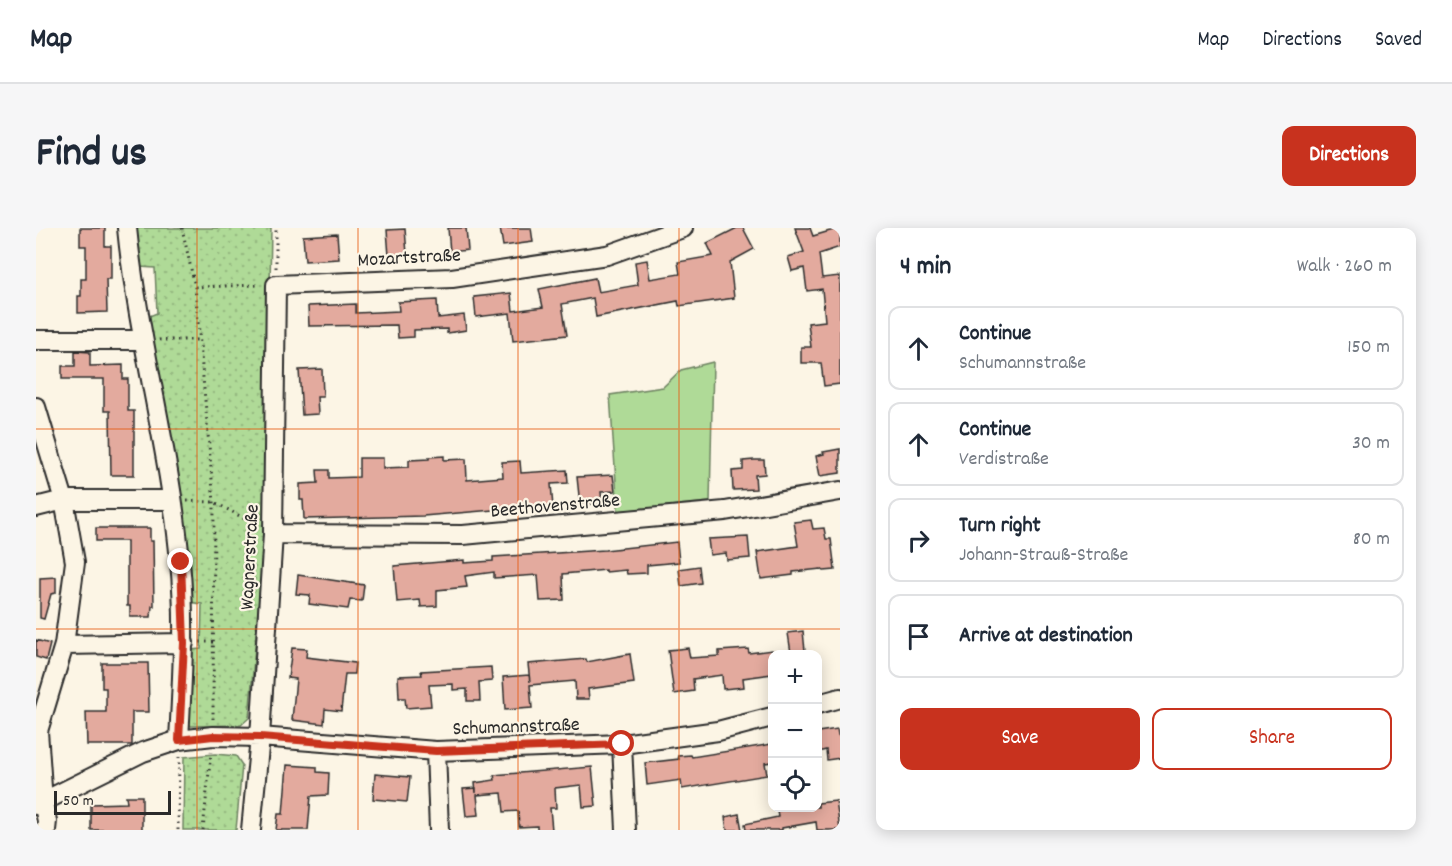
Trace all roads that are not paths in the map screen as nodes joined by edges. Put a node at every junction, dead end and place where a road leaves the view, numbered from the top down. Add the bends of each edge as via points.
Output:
1 (127, 228) edge
2 (683, 228) edge
3 (276, 285) joint
4 (36, 340) edge
5 (142, 340) junction
6 (36, 406) edge
7 (840, 491) edge
8 (64, 500) junction
9 (172, 500) junction
10 (36, 507) edge
11 (273, 534) junction
12 (184, 643) junction
13 (64, 645) junction
14 (840, 698) edge
15 (822, 703) edge
16 (768, 718) edge
17 (260, 737) junction
18 (179, 740) junction
19 (622, 744) junction
20 (436, 751) junction
21 (39, 804) edge
22 (46, 830) edge
23 (251, 830) edge
24 (439, 830) edge
25 (626, 830) edge

1 - 5 street
2 - 3 street, Mozartstraße via 607,255 452,278
3 - 11 street, Wagnerstraße
4 - 5 street
5 - 9 street
6 - 8 street
7 - 11 street, Beethovenstraße via 725,511 463,535
8 - 9 street
8 - 10 street
8 - 13 street via 75,562
9 - 12 street via 181,562
11 - 17 street, Wagnerstraße
12 - 13 street
12 - 18 street
13 - 21 street via 38,731
14 - 15 street
16 - 19 street, Schumannstraße via 718,731
17 - 18 street, Schumannstraße
17 - 20 street, Schumannstraße
17 - 23 street, Wagnerstraße
18 - 21 street, Schumannstraße via 143,752
19 - 20 street, Schumannstraße
19 - 25 street
20 - 24 street
21 - 22 street via 47,821

